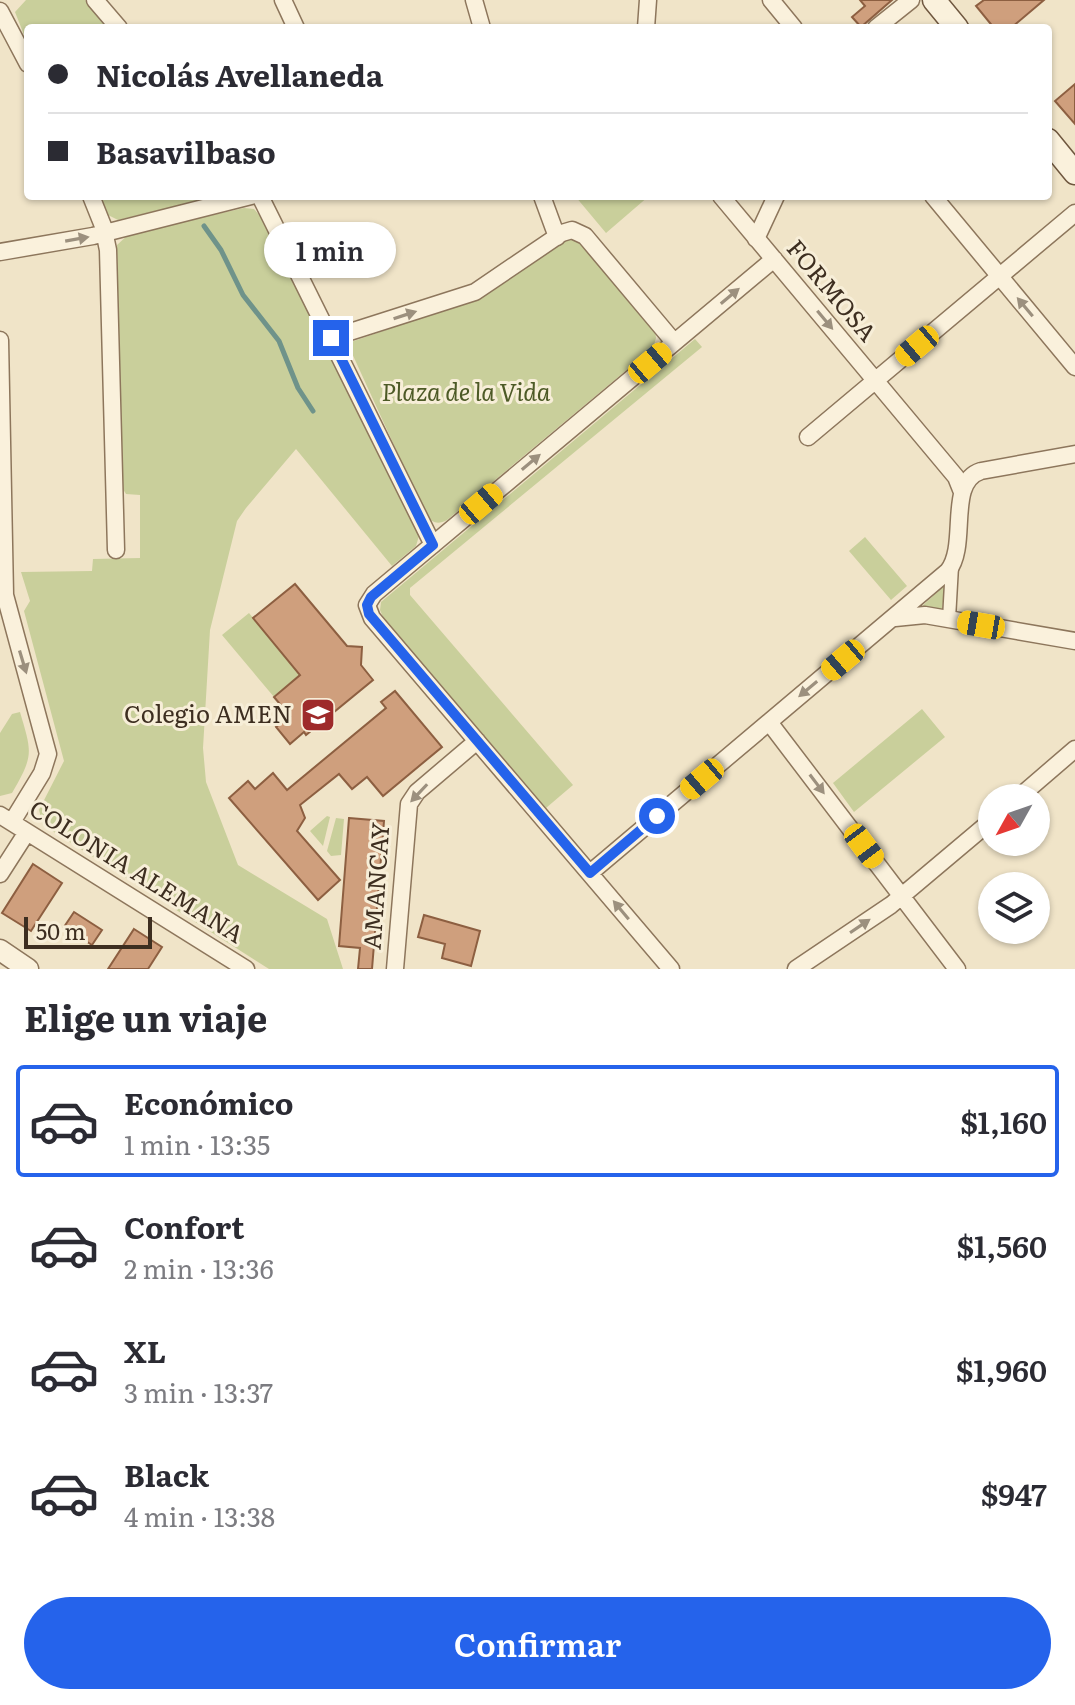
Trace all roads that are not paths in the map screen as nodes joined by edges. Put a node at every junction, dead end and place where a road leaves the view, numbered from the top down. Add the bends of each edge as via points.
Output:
1 (12, 0) edge
2 (95, 0) edge
3 (283, 0) edge
4 (474, 0) edge
5 (648, 0) edge
6 (771, 0) edge
7 (911, 0) edge
8 (934, 0) edge
9 (0, 10) edge
10 (116, 24) edge
11 (294, 24) edge
12 (481, 24) edge
13 (646, 24) edge
14 (791, 24) edge
15 (881, 24) edge
16 (954, 24) edge
17 (24, 56) edge
18 (1052, 145) edge
19 (1075, 173) edge
20 (93, 200) edge
21 (235, 200) edge
22 (262, 200) edge
23 (543, 200) edge
24 (724, 200) edge
25 (774, 200) edge
26 (936, 200) edge
27 (1075, 213) edge
28 (105, 233) junction
29 (557, 237) junction
30 (756, 239) junction
31 (0, 252) edge
32 (774, 259) junction
33 (999, 277) junction
34 (331, 338) junction
35 (0, 340) edge
36 (674, 342) junction
37 (1075, 367) edge
38 (875, 381) junction
39 (1, 429) edge
40 (808, 437) dead end
41 (1075, 454) edge
42 (962, 492) junction
43 (433, 545) junction
44 (116, 550) dead end
45 (952, 566) junction
46 (4, 612) edge
47 (891, 619) junction
48 (949, 619) junction
49 (1075, 641) edge
50 (769, 722) junction
51 (477, 741) junction
52 (1075, 749) edge
53 (1034, 784) edge
54 (6, 819) edge
55 (27, 832) junction
56 (978, 832) edge
57 (590, 873) junction
58 (0, 874) edge
59 (902, 896) junction
60 (0, 950) edge
61 (28, 969) edge
62 (246, 969) edge
63 (395, 969) edge
64 (671, 969) edge
65 (796, 969) edge
66 (957, 969) edge

1 - 9 street
2 - 10 street
3 - 11 street
4 - 12 street
5 - 13 street
6 - 14 street
7 - 15 street
8 - 16 main road
9 - 17 street
18 - 19 main road
20 - 28 street
21 - 28 street
22 - 34 street
23 - 29 street
24 - 30 street, FORMOSA
25 - 30 street
26 - 33 street
27 - 33 street
31 -> 28 street
28 - 44 street
34 -> 29 street via 475,292
29 - 36 street via 572,230 583,233
30 - 32 street, FORMOSA
36 -> 32 street
32 -> 38 street, FORMOSA
37 -> 33 street
33 - 38 street
34 - 43 street
35 - 39 street
43 -> 36 street
38 - 40 street
38 - 42 street, FORMOSA via 956,477
39 - 46 street
41 - 42 street via 978,472
42 - 45 street
43 - 51 street via 367,605 372,618
45 - 47 street
45 - 48 street
46 -> 54 street via 48,754 42,773
47 - 48 street via 914,614
47 -> 50 street
48 - 49 street
50 - 57 street
50 -> 59 street
51 - 57 street
51 -> 63 street, AMANCAY via 409,804
52 - 53 street
54 - 55 street, COLONIA ALEMANA
55 - 58 street
55 - 62 street, COLONIA ALEMANA
56 - 59 street
64 -> 57 street
65 -> 59 street
59 - 66 street
60 - 61 street

